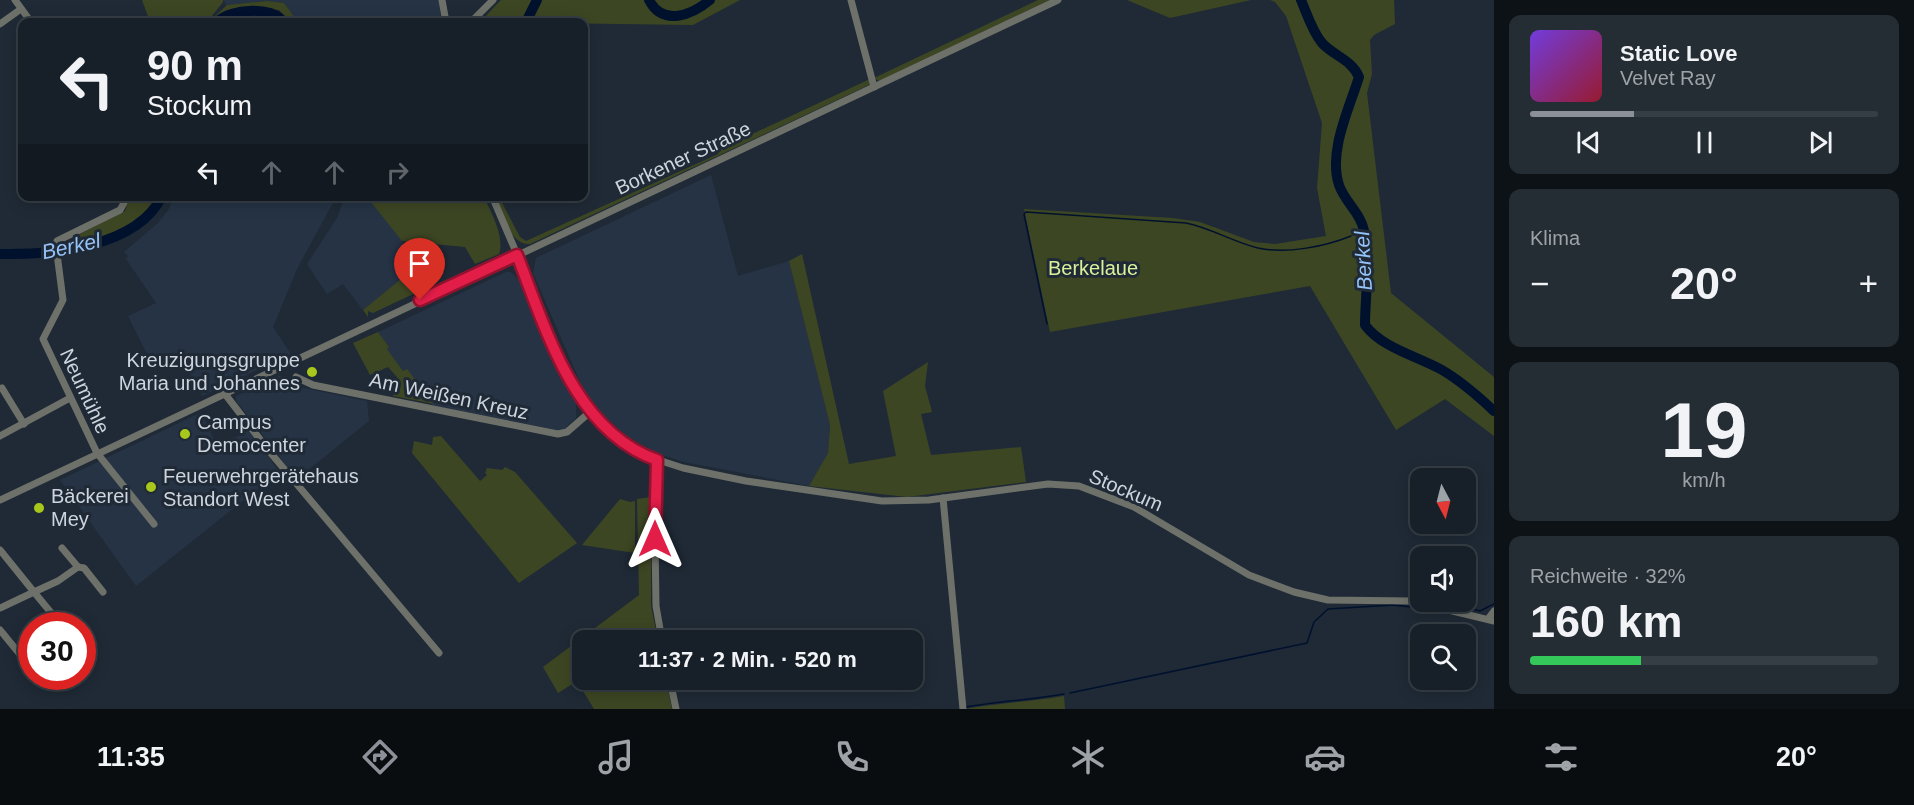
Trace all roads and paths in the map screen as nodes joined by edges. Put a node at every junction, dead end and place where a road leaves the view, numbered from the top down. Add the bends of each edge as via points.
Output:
1 (15, 0) edge
2 (442, 0) edge
3 (493, 0) edge
4 (851, 0) edge
5 (1058, 0) edge
6 (21, 9) junction
7 (28, 18) edge
8 (445, 18) edge
9 (475, 18) edge
10 (0, 24) edge
11 (874, 87) junction
12 (124, 201) edge
13 (494, 201) edge
14 (517, 255) junction
15 (296, 377) dead end
16 (2, 388) dead end
17 (225, 394) junction
18 (70, 398) junction
19 (590, 412) junction
20 (24, 424) junction
21 (0, 436) edge
22 (97, 453) junction
23 (657, 460) junction
24 (943, 498) junction
25 (0, 500) edge
26 (154, 524) dead end
27 (62, 548) dead end
28 (0, 550) edge
29 (78, 567) junction
30 (34, 592) junction
31 (103, 592) dead end
32 (0, 608) edge
33 (1494, 611) edge
34 (50, 612) edge
35 (1491, 620) edge
36 (0, 630) edge
37 (660, 630) edge
38 (18, 653) edge
39 (439, 653) dead end
40 (672, 690) edge
41 (676, 709) edge
42 (963, 709) edge

1 - 6 street
2 - 8 street
3 - 9 street
4 - 11 street
5 - 11 street, Borkener Straße
6 - 7 street
6 - 10 street
11 - 14 street, Borkener Straße
12 - 18 street, Neumühle via 120,210 56,243 63,300 43,339
13 - 14 street, Stockum
14 - 17 street, Borkener Straße
14 - 19 street, Stockum via 567,373
15 - 19 street, Am Weißen Kreuz via 313,385 558,434 567,432
16 - 20 street
17 - 22 street, Borkener Straße
17 - 39 street
18 - 20 street
18 - 22 street, Neumühle
19 - 23 street, Stockum via 625,444
20 - 21 street
22 - 25 street, Borkener Straße
22 - 26 street
23 - 24 street, Stockum via 759,483 857,498 898,502
23 - 37 street via 656,606
24 - 35 street, Stockum via 1048,484 1087,488 1147,514 1249,575 1294,592 1328,600 1411,601
24 - 42 street
27 - 29 street
28 - 30 street
29 - 30 street
29 - 31 street via 84,568
30 - 32 street
30 - 34 street
33 - 35 street
36 - 38 street
40 - 41 street

